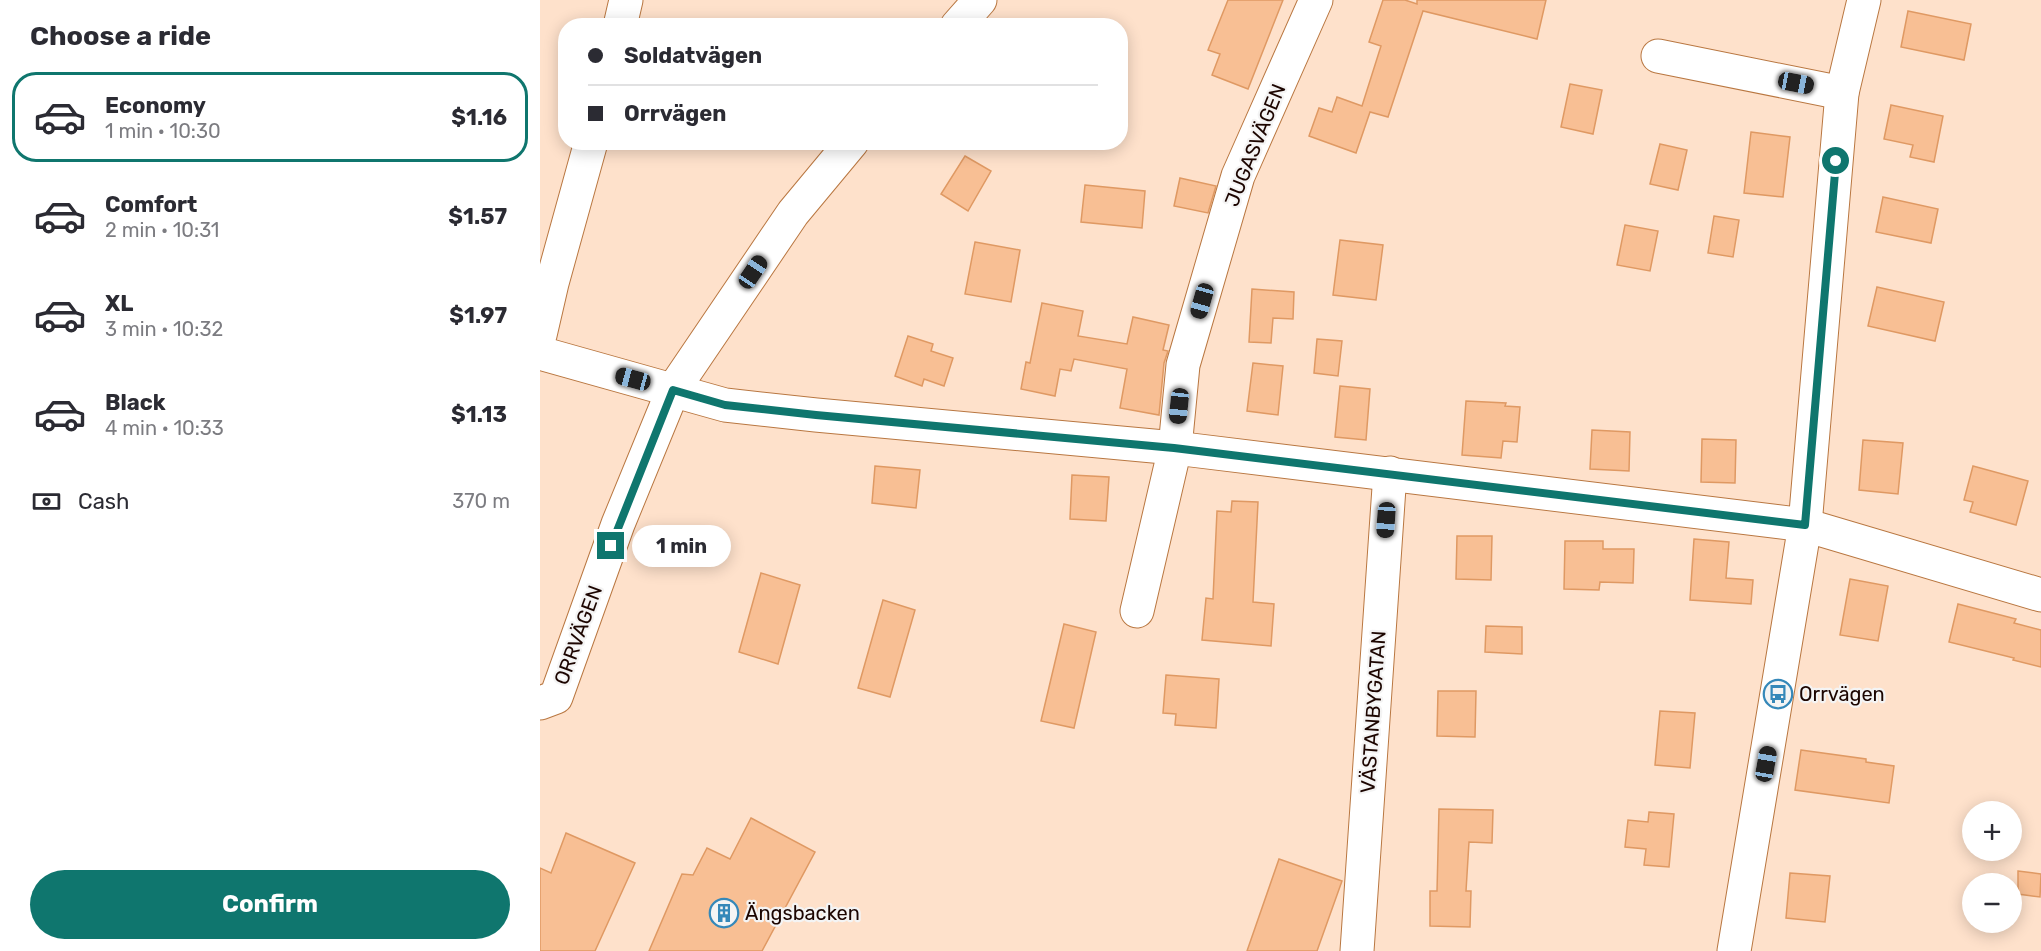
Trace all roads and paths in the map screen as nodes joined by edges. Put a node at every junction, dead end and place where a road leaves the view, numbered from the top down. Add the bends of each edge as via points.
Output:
1 (626, 0) edge
2 (980, 0) edge
3 (1316, 0) edge
4 (1864, 0) edge
5 (622, 18) edge
6 (964, 18) edge
7 (1658, 56) dead end
8 (1842, 93) junction
9 (589, 150) edge
10 (845, 150) edge
11 (540, 335) edge
12 (540, 353) edge
13 (673, 390) junction
14 (1174, 448) junction
15 (1390, 473) junction
16 (1805, 525) junction
17 (2041, 595) edge
18 (1137, 611) dead end
19 (540, 703) edge
20 (1357, 951) edge
21 (1734, 951) edge

1 - 5 street
2 - 6 street
3 - 14 street, JUGASVÄGEN via 1238,176 1183,365
4 - 8 street
7 - 8 street
8 - 16 street
9 - 11 street
10 - 13 street, ORRVÄGEN via 793,213
12 - 13 street
13 - 14 street via 725,405
13 - 19 street, ORRVÄGEN via 618,524 556,697
14 - 15 street
14 - 18 street, JUGASVÄGEN
15 - 16 street
15 - 20 street, VÄSTANBYGATAN
16 - 17 street
16 - 21 street

